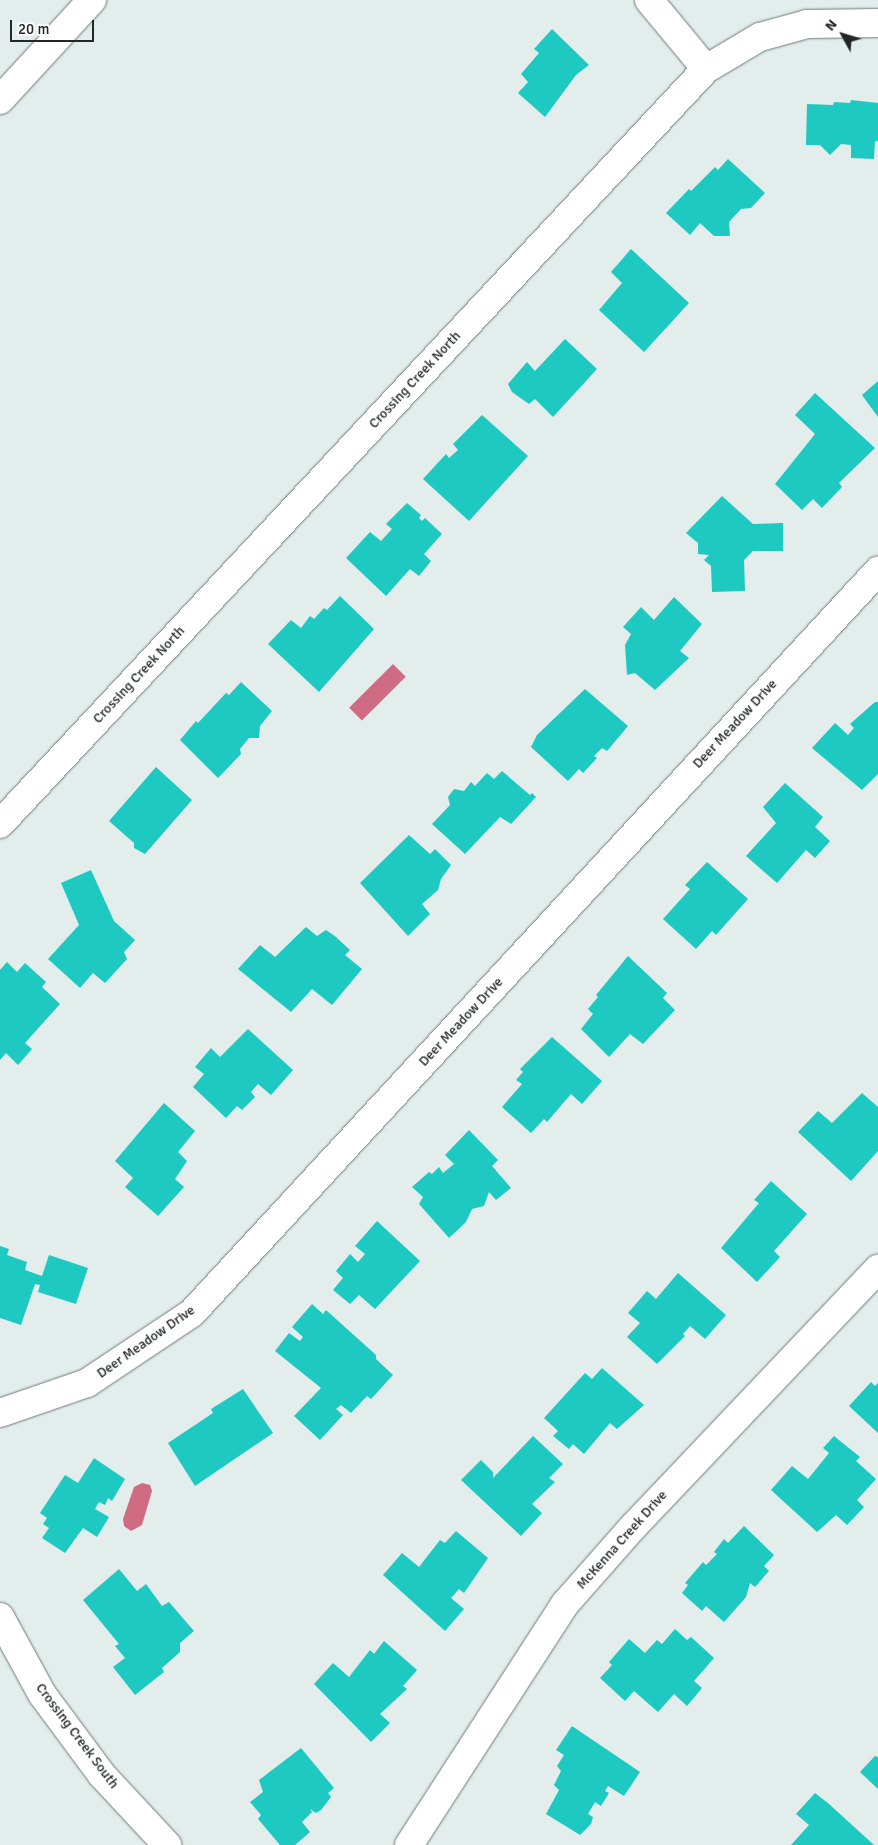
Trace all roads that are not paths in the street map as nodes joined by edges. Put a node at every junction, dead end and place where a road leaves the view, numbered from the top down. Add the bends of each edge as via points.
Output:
1 (92, 0) edge
2 (649, 0) edge
3 (878, 23) edge
4 (706, 69) junction
5 (0, 100) edge
6 (878, 571) edge
7 (0, 824) edge
8 (878, 1269) edge
9 (0, 1413) edge
10 (0, 1617) edge
11 (167, 1845) edge
12 (409, 1845) edge

1 - 5 street
2 - 4 street
3 - 4 street, Crossing Creek North via 807,24 760,37
4 - 7 street, Crossing Creek North
6 - 9 street, Deer Meadow Drive via 192,1313 87,1383
8 - 12 street, McKenna Creek Drive via 564,1604
10 - 11 street, Crossing Creek South via 42,1694 102,1775

